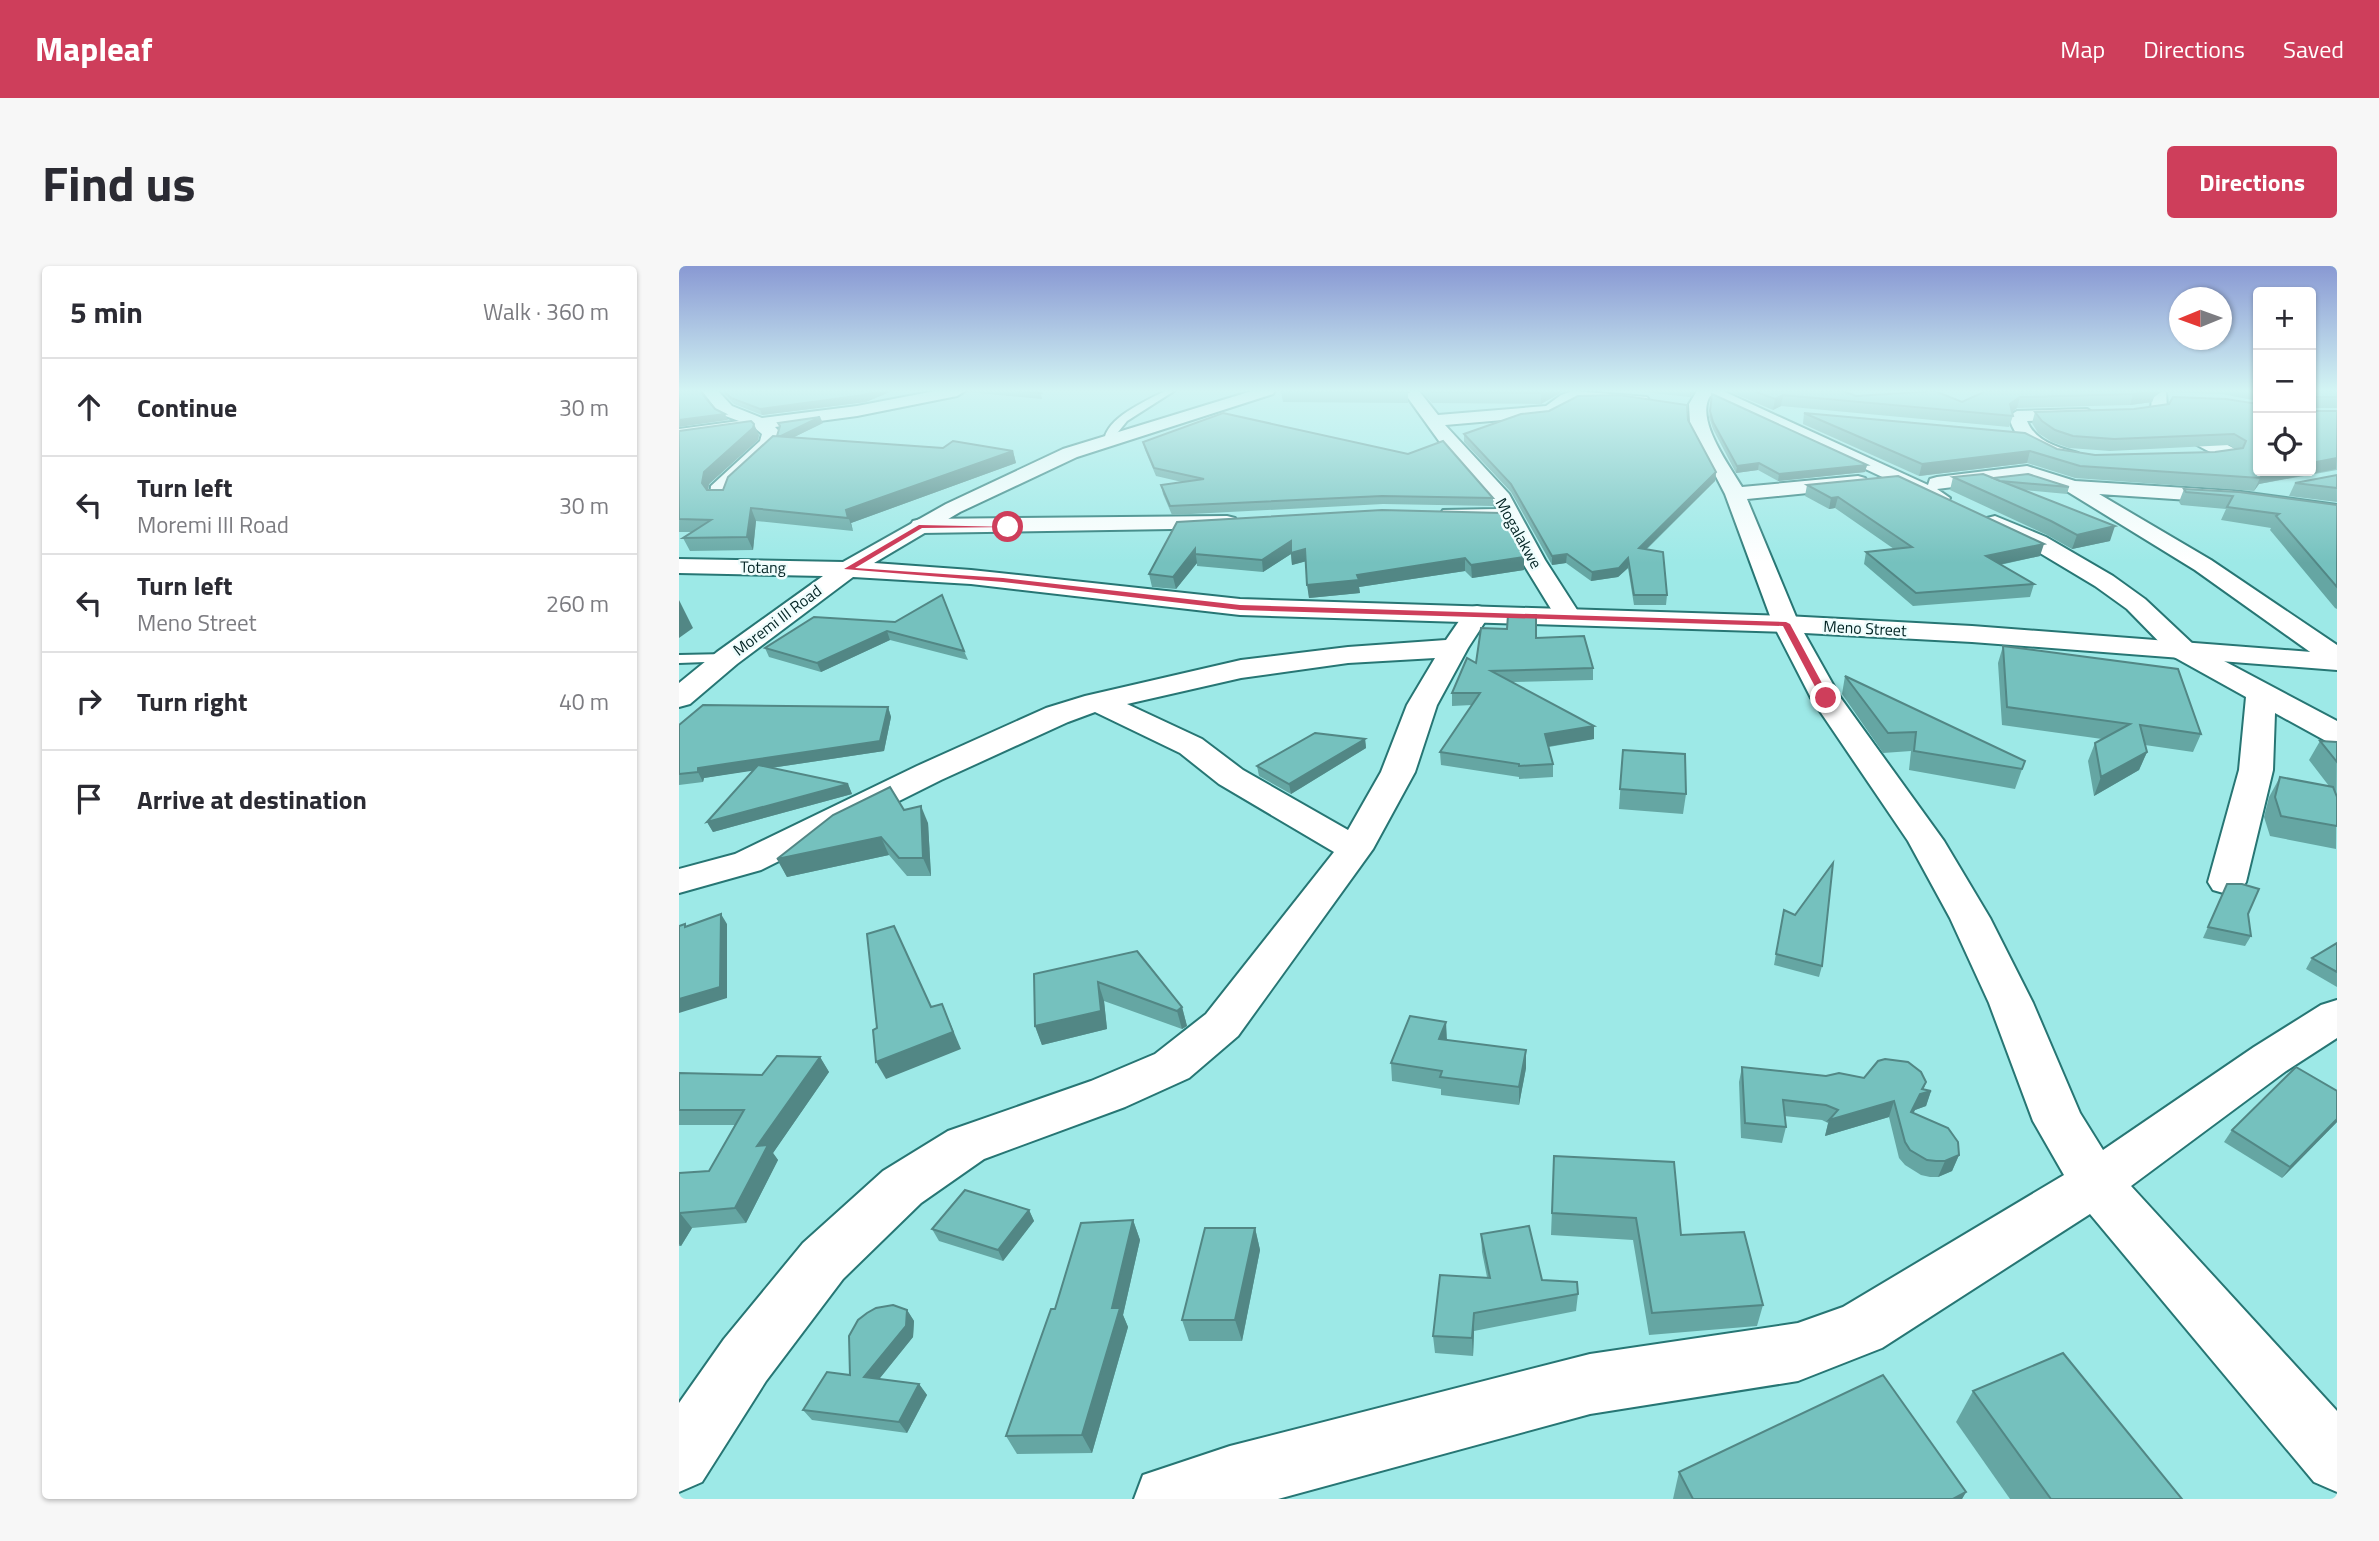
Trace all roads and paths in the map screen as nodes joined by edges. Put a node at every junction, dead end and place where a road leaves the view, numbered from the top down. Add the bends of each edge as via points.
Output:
1 (763, 449) edge
2 (1084, 449) edge
3 (1457, 449) edge
4 (1711, 449) edge
5 (1833, 449) edge
6 (2047, 449) edge
7 (2222, 449) edge
8 (2198, 456) edge
9 (2093, 459) edge
10 (1906, 482) junction
11 (2302, 485) edge
12 (2072, 486) junction
13 (1734, 494) junction
14 (720, 496) edge
15 (2234, 497) junction
16 (2337, 511) edge
17 (1436, 515) edge
18 (1511, 516) junction
19 (1242, 523) edge
20 (921, 526) junction
21 (679, 566) edge
22 (848, 569) junction
23 (1568, 617) junction
24 (1786, 624) junction
25 (1466, 631) junction
26 (2184, 651) junction
27 (727, 658) junction
28 (679, 659) edge
29 (2337, 660) edge
30 (2261, 694) junction
31 (679, 698) edge
32 (1096, 702) junction
33 (2337, 734) edge
34 (1355, 849) junction
35 (679, 881) edge
36 (2227, 882) edge
37 (2328, 1034) edge
38 (2096, 1183) junction
39 (679, 1459) edge
40 (2337, 1459) edge
41 (1167, 1499) edge

1 - 14 street via 721,486
2 - 20 street, Moremi III Road via 1033,468
3 - 18 street, Mogalakwe via 1502,498
4 - 13 street
5 - 10 street
6 - 9 street
7 - 8 street via 2231,453
10 - 12 street via 2027,472
10 - 13 street
10 - 26 street via 2038,542 2104,581 2136,604
11 - 15 street
12 - 15 street
12 - 29 street via 2203,565
13 - 24 street
15 - 16 street
17 - 18 street
18 - 23 street, Mogalakwe
19 - 20 street
20 - 22 street, Moremi III Road
21 - 22 street, Totang
22 - 25 street, Meno Street via 982,578
22 - 27 street, Moremi III Road
23 - 24 street, Meno Street
23 - 25 street, Meno Street
24 - 26 street, Meno Street
24 - 38 street via 1826,698 1926,841 1970,918 2011,1003 2054,1112
25 - 32 street via 1348,655 1241,669
25 - 34 street via 1422,705 1398,772
26 - 29 street, Meno Street
26 - 30 street
27 - 28 lane
27 - 31 street, Moremi III Road
30 - 33 street
30 - 36 street via 2256,770
32 - 34 street via 1191,746 1231,777
32 - 35 street via 929,773 748,862
34 - 39 street via 1222,1025 1172,1066 966,1145 902,1187 823,1261 745,1360
37 - 38 street
38 - 40 street
38 - 41 street via 1861,1328 1798,1352 1590,1384

